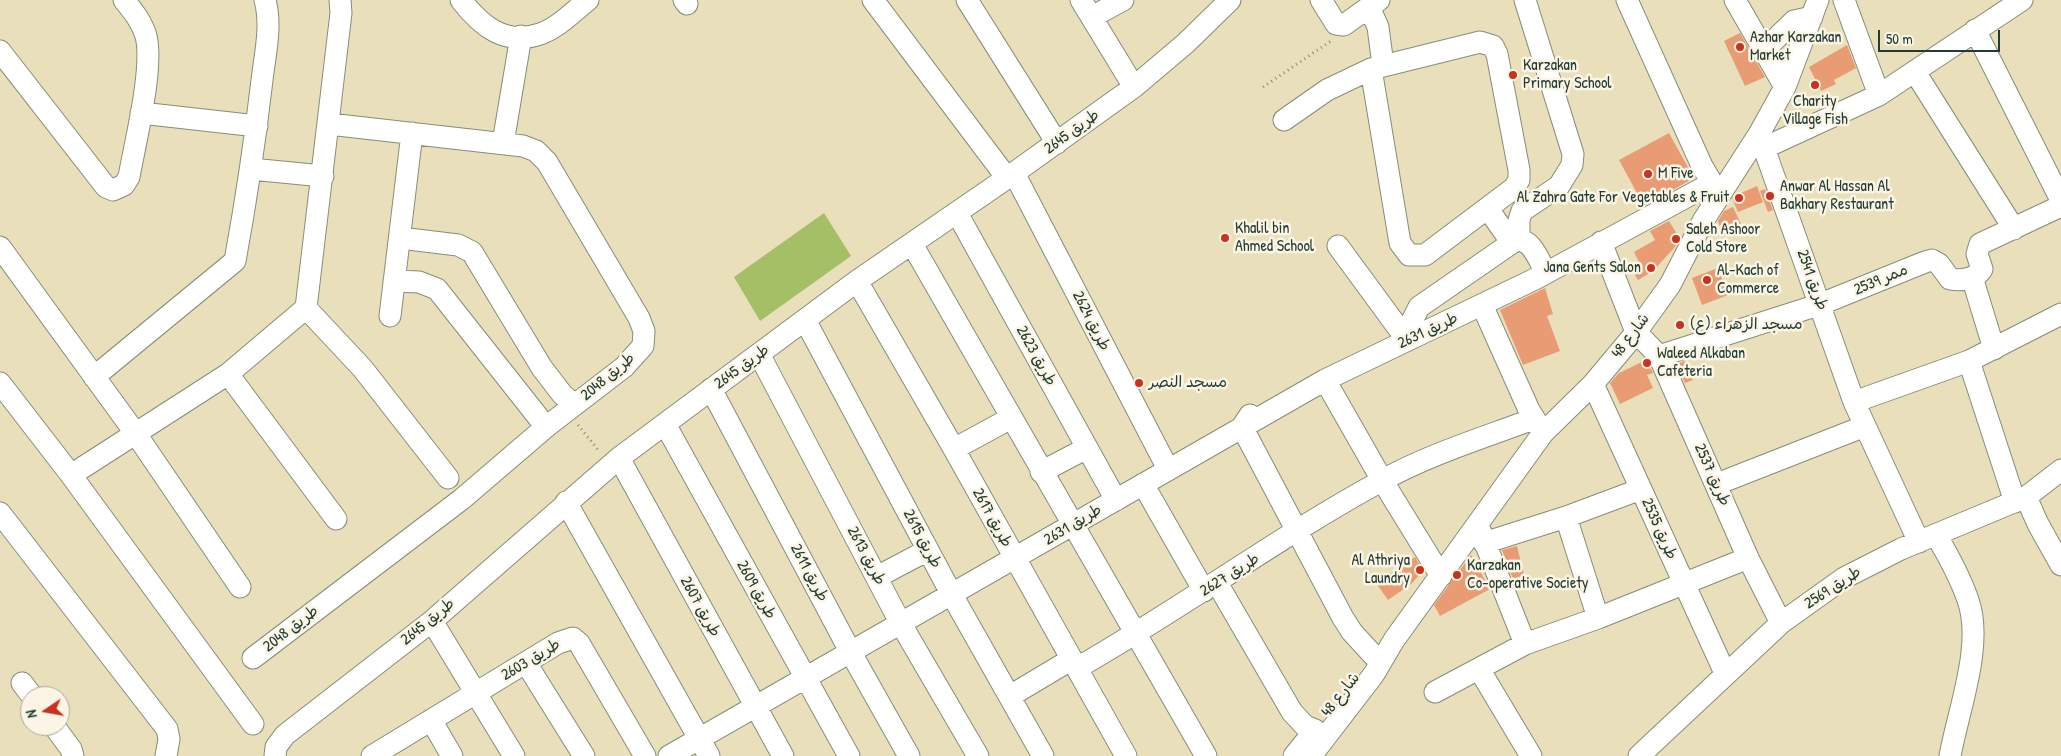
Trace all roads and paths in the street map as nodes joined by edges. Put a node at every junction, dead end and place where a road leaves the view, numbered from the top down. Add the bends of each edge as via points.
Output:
1 (124, 0) edge
2 (265, 0) edge
3 (340, 0) edge
4 (461, 0) edge
5 (588, 0) edge
6 (873, 0) edge
7 (967, 0) edge
8 (1123, 0) edge
9 (1230, 0) edge
10 (1321, 0) edge
11 (1526, 0) edge
12 (1627, 0) edge
13 (1735, 0) edge
14 (1844, 0) edge
15 (2022, 0) edge
16 (1374, 3) edge
17 (1086, 9) edge
18 (1815, 9) edge
19 (1344, 26) junction
20 (1975, 30) junction
21 (521, 36) junction
22 (0, 51) edge
23 (1763, 51) junction
24 (1377, 67) junction
25 (1915, 72) junction
26 (1263, 86) dead end
27 (1785, 87) junction
28 (1134, 88) junction
29 (1879, 95) junction
30 (141, 114) junction
31 (1284, 120) dead end
32 (329, 124) junction
33 (257, 126) junction
34 (412, 133) junction
35 (1761, 141) junction
36 (503, 143) junction
37 (1057, 143) junction
38 (251, 169) junction
39 (1011, 175) junction
40 (323, 176) junction
41 (1717, 187) junction
42 (2061, 200) edge
43 (2061, 206) edge
44 (1488, 208) junction
45 (957, 213) junction
46 (2014, 229) junction
47 (400, 238) junction
48 (1515, 241) junction
49 (1601, 242) junction
50 (912, 244) junction
51 (1338, 246) dead end
52 (0, 247) edge
53 (1546, 273) junction
54 (1972, 277) junction
55 (394, 281) junction
56 (857, 281) junction
57 (1821, 304) junction
58 (1482, 305) junction
59 (306, 308) junction
60 (2061, 314) edge
61 (390, 316) dead end
62 (805, 320) junction
63 (1636, 332) junction
64 (1405, 341) junction
65 (1994, 349) junction
66 (759, 354) junction
67 (1659, 356) junction
68 (1969, 361) junction
69 (228, 374) junction
70 (94, 376) junction
71 (1325, 380) junction
72 (0, 383) edge
73 (1593, 384) junction
74 (711, 390) junction
75 (1854, 402) junction
76 (570, 408) junction
77 (1011, 418) junction
78 (665, 424) junction
79 (1538, 426) junction
80 (1865, 426) junction
81 (546, 427) junction
82 (1242, 427) junction
83 (136, 434) junction
84 (1087, 448) junction
85 (954, 449) junction
86 (614, 461) junction
87 (1168, 469) junction
88 (2061, 470) edge
89 (1042, 472) junction
90 (71, 475) junction
91 (448, 478) dead end
92 (1382, 480) junction
93 (1143, 484) junction
94 (1717, 484) junction
95 (1641, 489) junction
96 (1116, 500) junction
97 (2021, 500) junction
98 (566, 502) junction
99 (0, 513) edge
100 (1566, 517) junction
101 (336, 519) dead end
102 (1072, 526) junction
103 (1298, 532) junction
104 (1481, 534) junction
105 (1927, 538) junction
106 (928, 550) junction
107 (2059, 557) edge
108 (1748, 558) junction
109 (1015, 559) junction
110 (1441, 576) junction
111 (877, 577) junction
112 (1684, 584) junction
113 (1211, 587) junction
114 (240, 588) dead end
115 (952, 595) junction
116 (1598, 618) junction
117 (432, 621) junction
118 (1781, 623) junction
119 (901, 624) junction
120 (1135, 635) junction
121 (1394, 640) junction
122 (1525, 644) junction
123 (851, 652) junction
124 (1374, 656) junction
125 (253, 658) dead end
126 (526, 663) junction
127 (1074, 663) junction
128 (1479, 669) junction
129 (1725, 674) junction
130 (805, 679) junction
131 (1435, 692) dead end
132 (475, 693) junction
133 (1010, 696) junction
134 (754, 706) junction
135 (431, 720) junction
136 (254, 724) dead end
137 (1314, 730) junction
138 (61, 736) edge
139 (704, 747) edge
140 (380, 754) edge
141 (73, 756) edge
142 (166, 756) edge
143 (275, 756) edge
144 (452, 756) edge
145 (514, 756) edge
146 (584, 756) edge
147 (645, 756) edge
148 (669, 756) edge
149 (783, 756) edge
150 (849, 756) edge
151 (909, 756) edge
152 (978, 756) edge
153 (1043, 756) edge
154 (1126, 756) edge
155 (1206, 756) edge
156 (1294, 756) edge
157 (1311, 756) edge
158 (1531, 756) edge
159 (1639, 756) edge
160 (1950, 756) edge

1 - 30 street via 146,36 148,52
2 - 33 street via 268,29
3 - 32 street
4 - 21 street via 476,20 489,30
5 - 21 street via 552,28 540,34
6 - 39 street, طريق 2624
7 - 37 street
8 - 17 street
9 - 28 street, طريق 2645
10 - 19 street via 1336,24
11 - 48 street via 1573,154 1572,165 1558,186 1522,211
12 - 41 street via 1702,166
13 - 23 street
14 - 29 street
15 - 20 street
16 - 19 street
16 - 24 street via 1378,27
17 - 28 street
18 - 23 street via 1794,21
18 - 27 street, شارع 48
19 - 26 path via 1330,42
20 - 25 street
20 - 42 street
21 - 36 street
22 - 30 street via 106,187 113,190 124,185 129,177
23 - 27 street
24 - 31 street via 1327,90
24 - 44 street via 1400,243 1405,252 1414,257 1425,255
24 - 44 street via 1480,42 1489,43 1496,50 1520,175 1514,188
25 - 29 street
25 - 46 street
27 - 35 street, شارع 48
28 - 37 street, طريق 2645
29 - 35 street
30 - 33 street
32 - 34 street, طريق 2048
32 - 40 street
33 - 38 street
34 - 36 street, طريق 2048
34 - 47 street
35 - 41 street, شارع 48
35 - 57 street, طريق 2541
36 - 76 street, طريق 2048 via 536,151 547,162 644,331 643,346 634,358
37 - 39 street, طريق 2645
38 - 40 street
38 - 70 street via 235,261
39 - 45 street, طريق 2645
39 - 87 street, طريق 2624
40 - 59 street
41 - 49 street, طريق 2631
41 - 63 street, شارع 48 via 1670,285
43 - 46 street
44 - 48 street
45 - 50 street, طريق 2645
45 - 84 street, طريق 2623
46 - 54 street via 1980,244 1977,254 1982,269
47 - 55 street
47 - 76 street via 458,245 472,252
48 - 53 street via 1528,243
48 - 64 street via 1419,307
49 - 53 street, طريق 2631
49 - 63 street
50 - 56 street, طريق 2645
50 - 77 street
51 - 64 street
52 - 70 street
53 - 58 street, طريق 2631
54 - 57 street, ممر 2539 via 1960,281 1950,279 1932,260
54 - 65 street
55 - 61 street
55 - 81 street via 419,282 437,289
56 - 62 street, طريق 2645
56 - 85 street, طريق 2617
57 - 67 street, ممر 2539
57 - 75 street, طريق 2541
58 - 64 street, طريق 2631
58 - 79 street
59 - 69 street
59 - 91 street via 363,369
60 - 65 street
62 - 66 street, طريق 2645
62 - 106 street, طريق 2615
63 - 67 street, طريق 2537
63 - 73 street, شارع 48
64 - 71 street, طريق 2631
64 - 82 street via 1340,356 1266,399
65 - 68 street
66 - 74 street, طريق 2645
66 - 111 street, طريق 2613
67 - 94 street, طريق 2537
68 - 75 street
68 - 97 street
69 - 83 street
69 - 101 street
70 - 83 street
71 - 82 street, طريق 2631
71 - 92 street
72 - 90 street
73 - 79 street, شارع 48
73 - 95 street, طريق 2535
74 - 78 street, طريق 2645
74 - 123 street, طريق 2611
75 - 80 street, طريق 2541
76 - 81 street, طريق 2048
76 - 86 path
77 - 85 street
77 - 89 street
78 - 86 street, طريق 2645
78 - 130 street, طريق 2609
79 - 92 street, طريق 2627 via 1428,458
79 - 104 street, شارع 48
80 - 94 street
80 - 105 street, طريق 2541
81 - 125 street, طريق 2048 via 462,499
82 - 87 street, طريق 2631
82 - 103 street
83 - 90 street
83 - 114 street
84 - 89 street
84 - 96 street, طريق 2623
85 - 109 street, طريق 2617
86 - 98 street, طريق 2645
86 - 134 street, طريق 2607
87 - 93 street, طريق 2631
88 - 97 street, طريق 2569
89 - 102 street
90 - 136 street
92 - 103 street, طريق 2627
92 - 110 street
93 - 96 street, طريق 2631
93 - 113 street
94 - 108 street, طريق 2537
95 - 100 street
95 - 112 street, طريق 2535
96 - 102 street, طريق 2631
97 - 105 street, طريق 2569
97 - 107 street
98 - 117 street, طريق 2645
98 - 139 street
99 - 142 street via 167,729
100 - 104 street
100 - 116 street
102 - 109 street, طريق 2631
102 - 120 street
103 - 113 street, طريق 2627
103 - 124 street via 1343,618
104 - 110 street, شارع 48
104 - 122 street
105 - 118 street, طريق 2569 via 1844,578
105 - 160 street, طريق 2541 via 1949,558 1969,602 1973,645
106 - 111 street
106 - 115 street, طريق 2615
108 - 112 street
108 - 118 street, طريق 2537
109 - 115 street, طريق 2631
109 - 127 street, طريق 2617
110 - 121 street, شارع 48
111 - 119 street, طريق 2613
112 - 116 street
112 - 129 street, طريق 2535
113 - 120 street, طريق 2627
113 - 137 street via 1292,712 1305,726
115 - 119 street, طريق 2631
115 - 133 street, طريق 2615
116 - 122 street
117 - 132 street
117 - 143 street, طريق 2645 via 284,735 276,747
118 - 129 street, طريق 2569
119 - 123 street, طريق 2631
119 - 152 street, طريق 2613
120 - 127 street, طريق 2627
120 - 155 street
121 - 124 street, شارع 48
121 - 157 street, شارع 48 via 1374,674
122 - 128 street
123 - 130 street, طريق 2631
123 - 151 street, طريق 2611
124 - 137 street, شارع 48
126 - 132 street, طريق 2603
126 - 146 street
126 - 147 street, طريق 2603 via 558,643 573,638 579,643
127 - 133 street, طريق 2627
127 - 154 street, طريق 2617
128 - 131 street
128 - 158 street
129 - 159 street, طريق 2569
130 - 134 street, طريق 2631
130 - 150 street, طريق 2609
132 - 135 street, طريق 2603
132 - 145 street
133 - 153 street, طريق 2615
134 - 139 street, طريق 2631
134 - 149 street, طريق 2607
135 - 140 street, طريق 2603
135 - 144 street
137 - 156 street, شارع 48
138 - 141 street
139 - 148 street, طريق 2631

